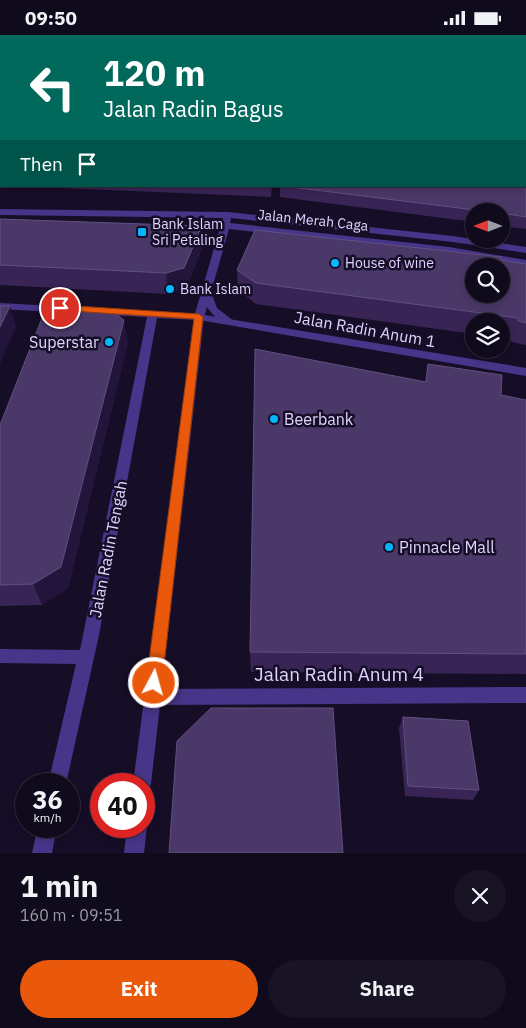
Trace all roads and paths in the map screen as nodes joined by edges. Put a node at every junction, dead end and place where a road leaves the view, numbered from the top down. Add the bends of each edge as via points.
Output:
1 (0, 212) edge
2 (96, 212) junction
3 (228, 215) junction
4 (225, 225) junction
5 (526, 250) edge
6 (526, 263) edge
7 (206, 291) junction
8 (0, 306) edge
9 (153, 314) junction
10 (199, 317) junction
11 (230, 322) junction
12 (526, 372) edge
13 (0, 656) edge
14 (86, 657) junction
15 (526, 695) edge
16 (152, 697) junction
17 (60, 773) edge
18 (143, 773) edge
19 (45, 838) edge
20 (136, 838) edge
21 (42, 853) edge
22 (134, 853) edge

1 - 2 street, Jalan Merah Caga
2 - 3 street, Jalan Merah Caga
2 - 4 street, Jalan Merah Caga
3 - 4 street
3 - 5 street, Jalan Merah Caga
4 - 6 street, Jalan Merah Caga via 449,250
4 - 7 street
7 - 10 street
7 - 11 street via 213,311
8 - 9 street, Jalan Radin Anum 1
9 - 10 street, Jalan Radin Anum 1
9 - 14 street, Jalan Radin Tengah
10 - 11 street, Jalan Radin Anum 1
10 - 16 street
11 - 12 street, Jalan Radin Anum 1
13 - 14 street
14 - 17 street, Jalan Radin Tengah
15 - 16 street, Jalan Radin Anum 4
16 - 18 street
19 - 21 street
20 - 22 street

